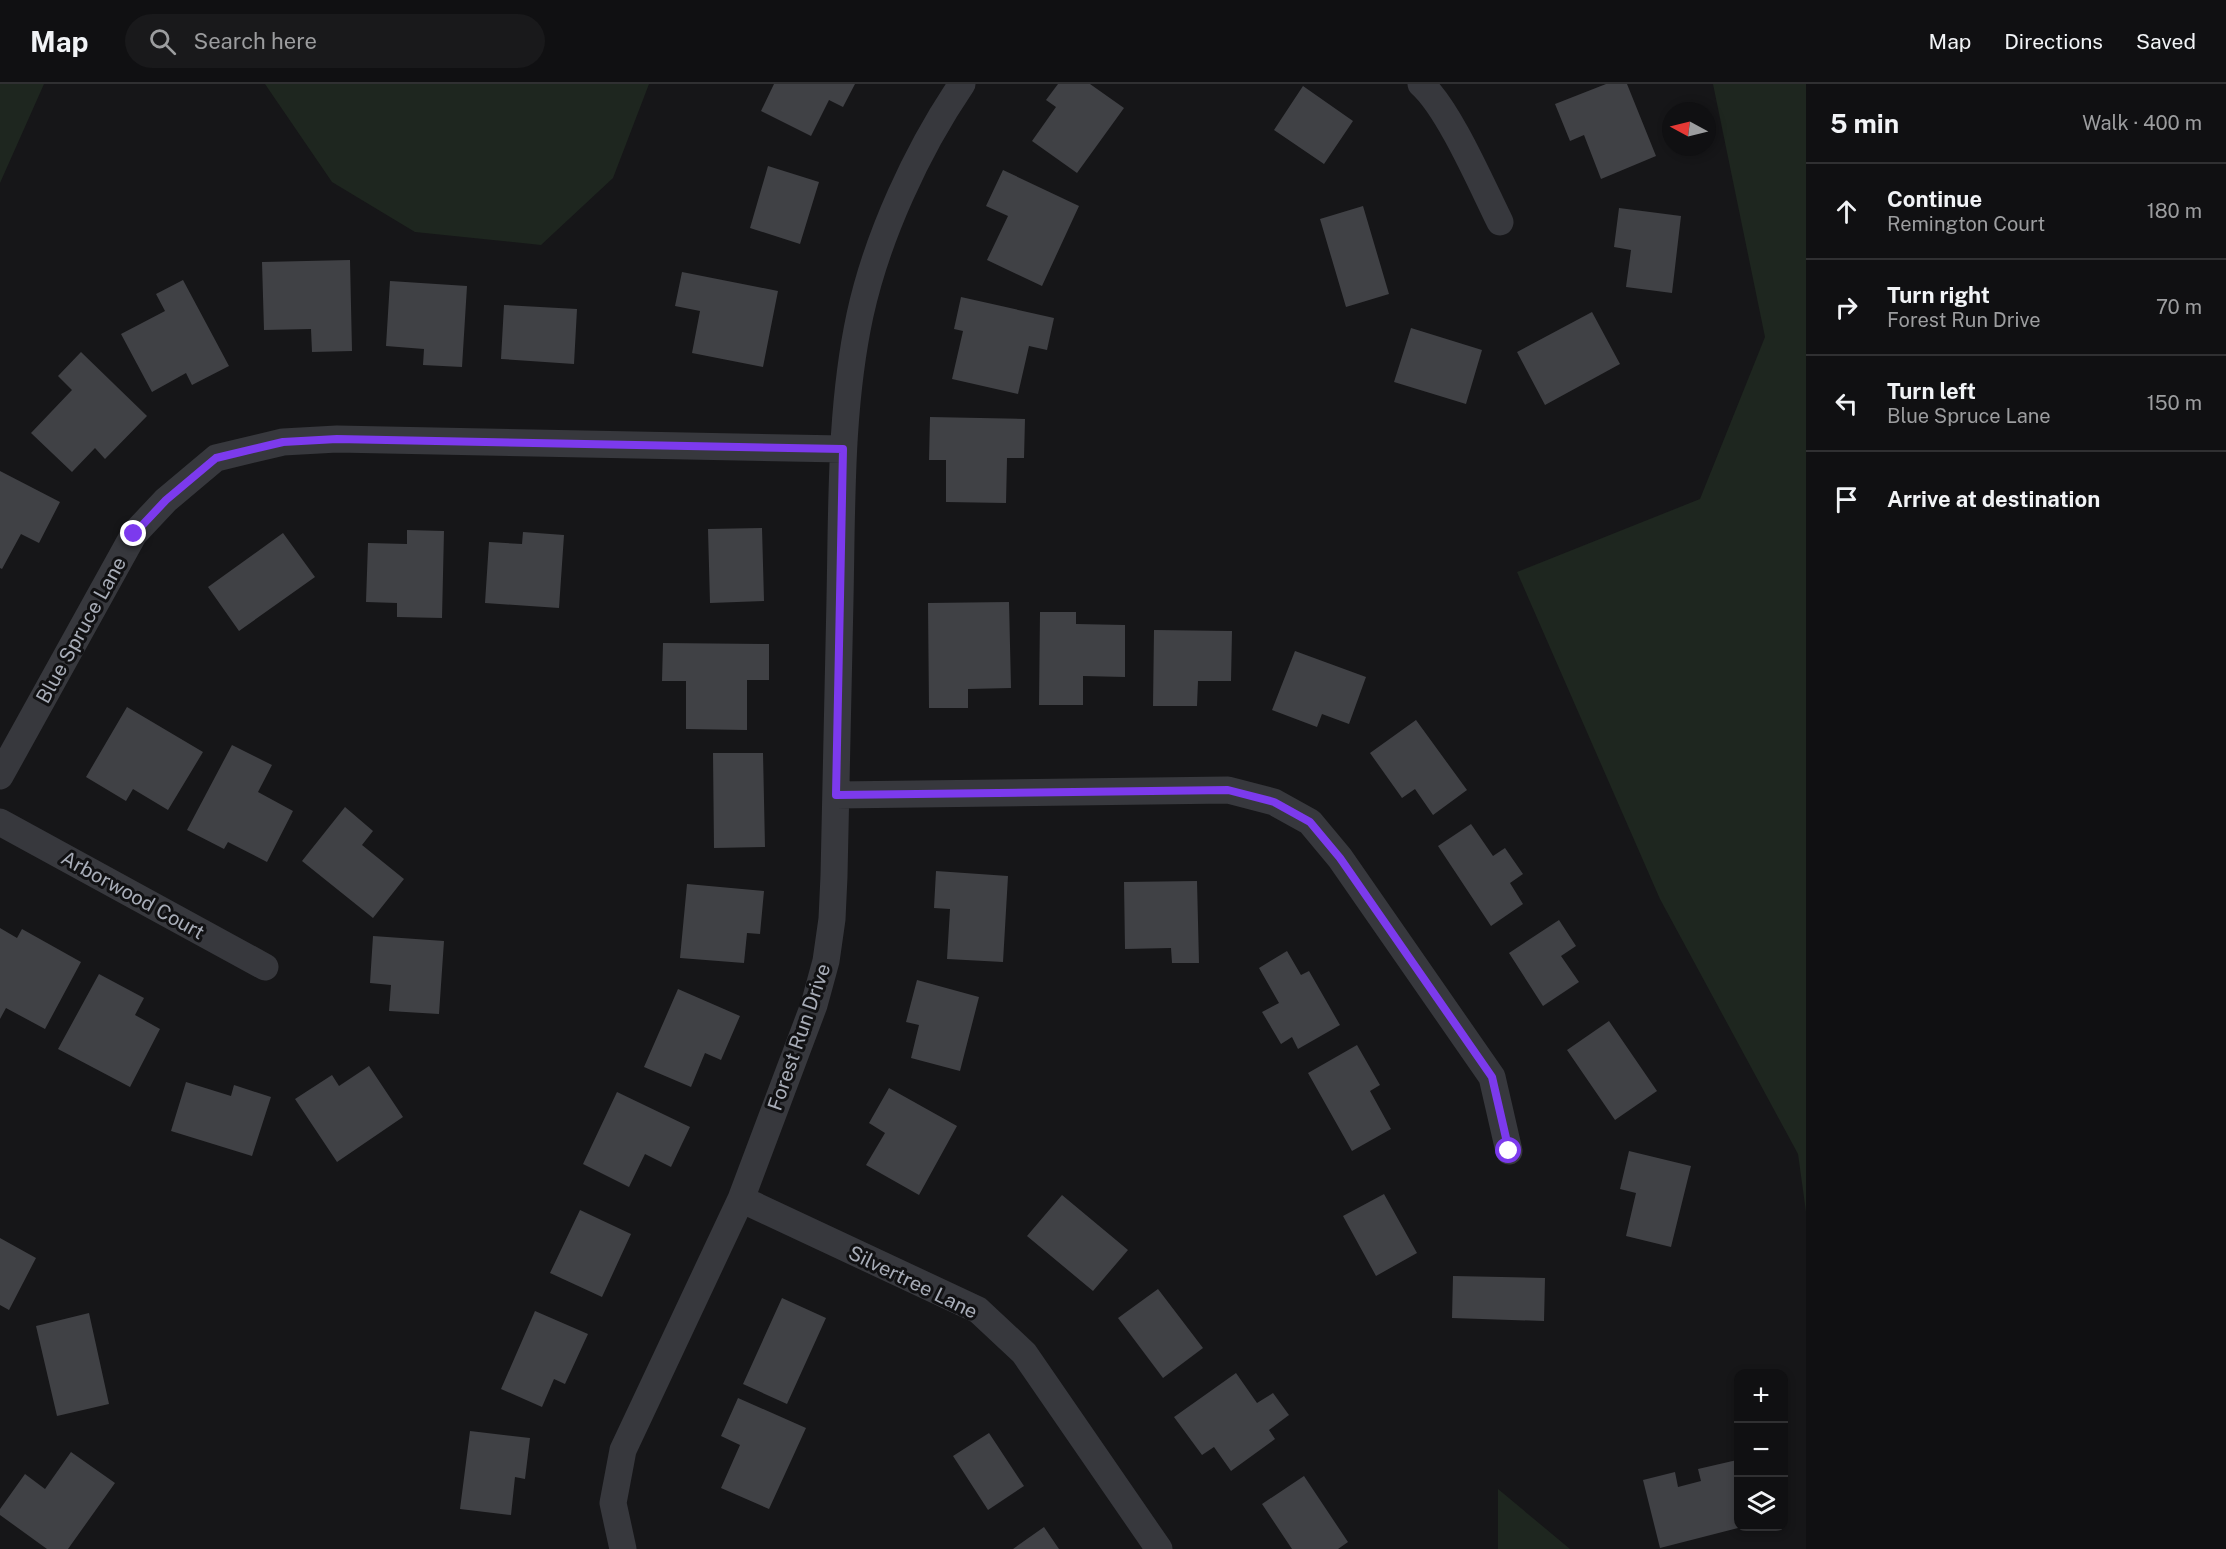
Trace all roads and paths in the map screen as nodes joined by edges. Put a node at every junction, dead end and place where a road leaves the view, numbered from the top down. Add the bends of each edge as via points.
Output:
1 (962, 84) edge
2 (1421, 84) edge
3 (1500, 222) dead end
4 (843, 449) junction
5 (0, 776) edge
6 (836, 795) junction
7 (0, 822) edge
8 (265, 968) dead end
9 (1509, 1151) dead end
10 (741, 1199) junction
11 (622, 1549) edge
12 (1159, 1549) edge

1 - 4 street, Forest Run Drive via 931,134 902,193 872,273 860,315
2 - 3 street via 1455,133
4 - 5 street, Blue Spruce Lane via 337,439 283,442 216,458 166,500 134,534
4 - 6 street, Forest Run Drive
6 - 9 street via 1228,790 1274,802 1310,822 1340,858 1492,1077
6 - 10 street, Forest Run Drive via 832,919 826,962 814,1005
7 - 8 street, Arborwood Court
10 - 11 street, Forest Run Drive via 623,1450 613,1503
10 - 12 street, Silvertree Lane via 978,1310 1024,1353

